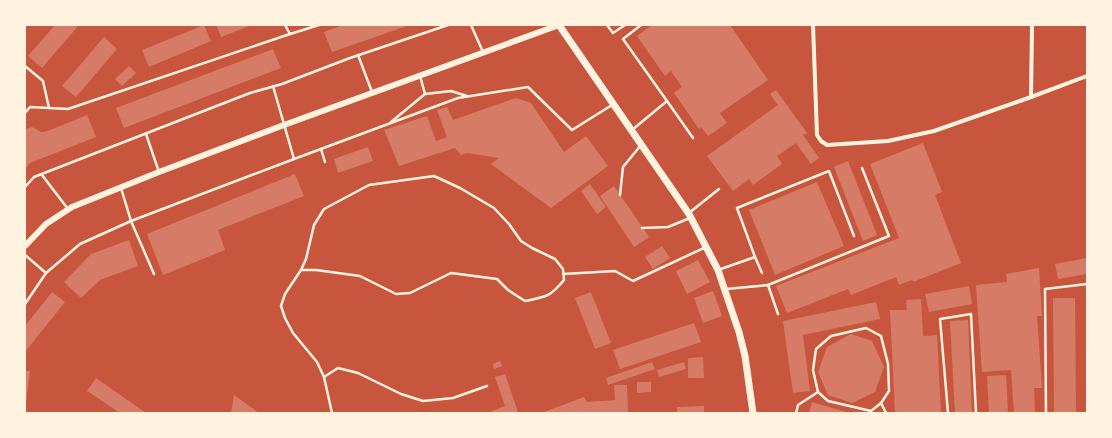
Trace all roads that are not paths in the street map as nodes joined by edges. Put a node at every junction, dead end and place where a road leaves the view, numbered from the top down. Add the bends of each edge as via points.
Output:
1 (285, 25) edge
2 (319, 25) edge
3 (448, 25) edge
4 (471, 25) edge
5 (559, 25) edge
6 (607, 25) edge
7 (625, 25) edge
8 (641, 25) edge
9 (813, 25) edge
10 (1032, 25) edge
11 (290, 34) junction
12 (483, 52) junction
13 (358, 55) junction
14 (25, 66) edge
15 (419, 76) junction
16 (1087, 76) edge
17 (273, 86) junction
18 (373, 93) junction
19 (425, 94) junction
20 (469, 96) junction
21 (1031, 97) junction
22 (667, 101) junction
23 (613, 104) junction
24 (49, 108) junction
25 (25, 113) edge
26 (388, 124) junction
27 (284, 125) junction
28 (631, 130) junction
29 (146, 134) junction
30 (693, 138) dead end
31 (641, 145) junction
32 (321, 149) junction
33 (294, 159) junction
34 (325, 162) dead end
35 (862, 168) dead end
36 (159, 172) junction
37 (42, 175) junction
38 (25, 187) edge
39 (121, 188) junction
40 (719, 189) dead end
41 (620, 195) dead end
42 (68, 210) junction
43 (690, 216) junction
44 (131, 221) junction
45 (642, 228) dead end
46 (854, 236) dead end
47 (25, 246) edge
48 (706, 247) junction
49 (25, 255) edge
50 (754, 257) junction
51 (301, 270) junction
52 (718, 270) junction
53 (762, 272) dead end
54 (46, 273) junction
55 (154, 274) dead end
56 (563, 274) junction
57 (1087, 284) edge
58 (768, 285) junction
59 (724, 290) junction
60 (25, 304) edge
61 (778, 314) dead end
62 (324, 377) junction
63 (488, 386) dead end
64 (818, 392) junction
65 (881, 403) junction
66 (332, 413) edge
67 (753, 413) edge
68 (796, 413) edge
69 (886, 413) edge
70 (948, 413) edge
71 (976, 413) edge
72 (1046, 413) edge

1 - 11 lane
2 - 11 lane
3 - 13 lane
4 - 12 lane
5 - 12 street
5 - 23 main road
6 - 7 lane via 613,34
8 - 22 lane via 623,39
9 - 21 street via 817,135 827,145 888,141 934,131
10 - 21 street
11 - 24 lane via 68,109
12 - 15 street
13 - 17 lane
13 - 18 lane
14 - 24 lane via 43,81
15 - 18 street
15 - 19 lane
16 - 21 street
17 - 27 lane
17 - 29 lane
18 - 27 street
19 - 20 lane via 452,91
19 - 26 lane
20 - 23 lane via 528,87 572,130
20 - 26 lane
22 - 28 lane
22 - 30 lane
23 - 28 main road
24 - 25 lane via 30,107
26 - 32 lane
27 - 33 lane
27 - 36 street
28 - 31 main road
29 - 36 lane
29 - 37 lane
31 - 41 lane via 623,167
31 - 43 main road
32 - 33 lane
32 - 34 lane
33 - 44 lane
35 - 58 lane via 888,236
36 - 39 street
37 - 38 lane via 34,177
37 - 42 lane
39 - 42 street
39 - 44 lane
40 - 43 lane
42 - 47 street via 46,224
43 - 45 lane via 668,227
43 - 48 main road
44 - 54 lane via 80,244
44 - 55 lane
46 - 50 lane via 830,171 737,208
48 - 52 main road
48 - 56 lane via 633,281 615,271
49 - 54 lane
50 - 52 lane
50 - 53 lane
51 - 56 lane via 360,276 396,294 410,293 451,273 497,279 525,301 543,298 554,291 564,280
51 - 56 lane via 314,225 324,209 369,185 434,176 494,208 521,241 555,259 563,268
51 - 62 lane via 285,294 281,306 293,333 317,362
52 - 59 main road
54 - 60 lane
57 - 72 lane via 1045,289
58 - 59 lane
58 - 61 lane
59 - 67 main road via 745,356
62 - 63 lane via 338,368 358,373 401,394 423,401 453,398
62 - 66 lane
64 - 65 lane via 828,401 871,411
64 - 65 lane via 813,370 816,349 831,336 866,328 881,336 888,364 889,391
64 - 68 lane via 798,405
65 - 69 lane
70 - 71 lane via 940,319 971,314

